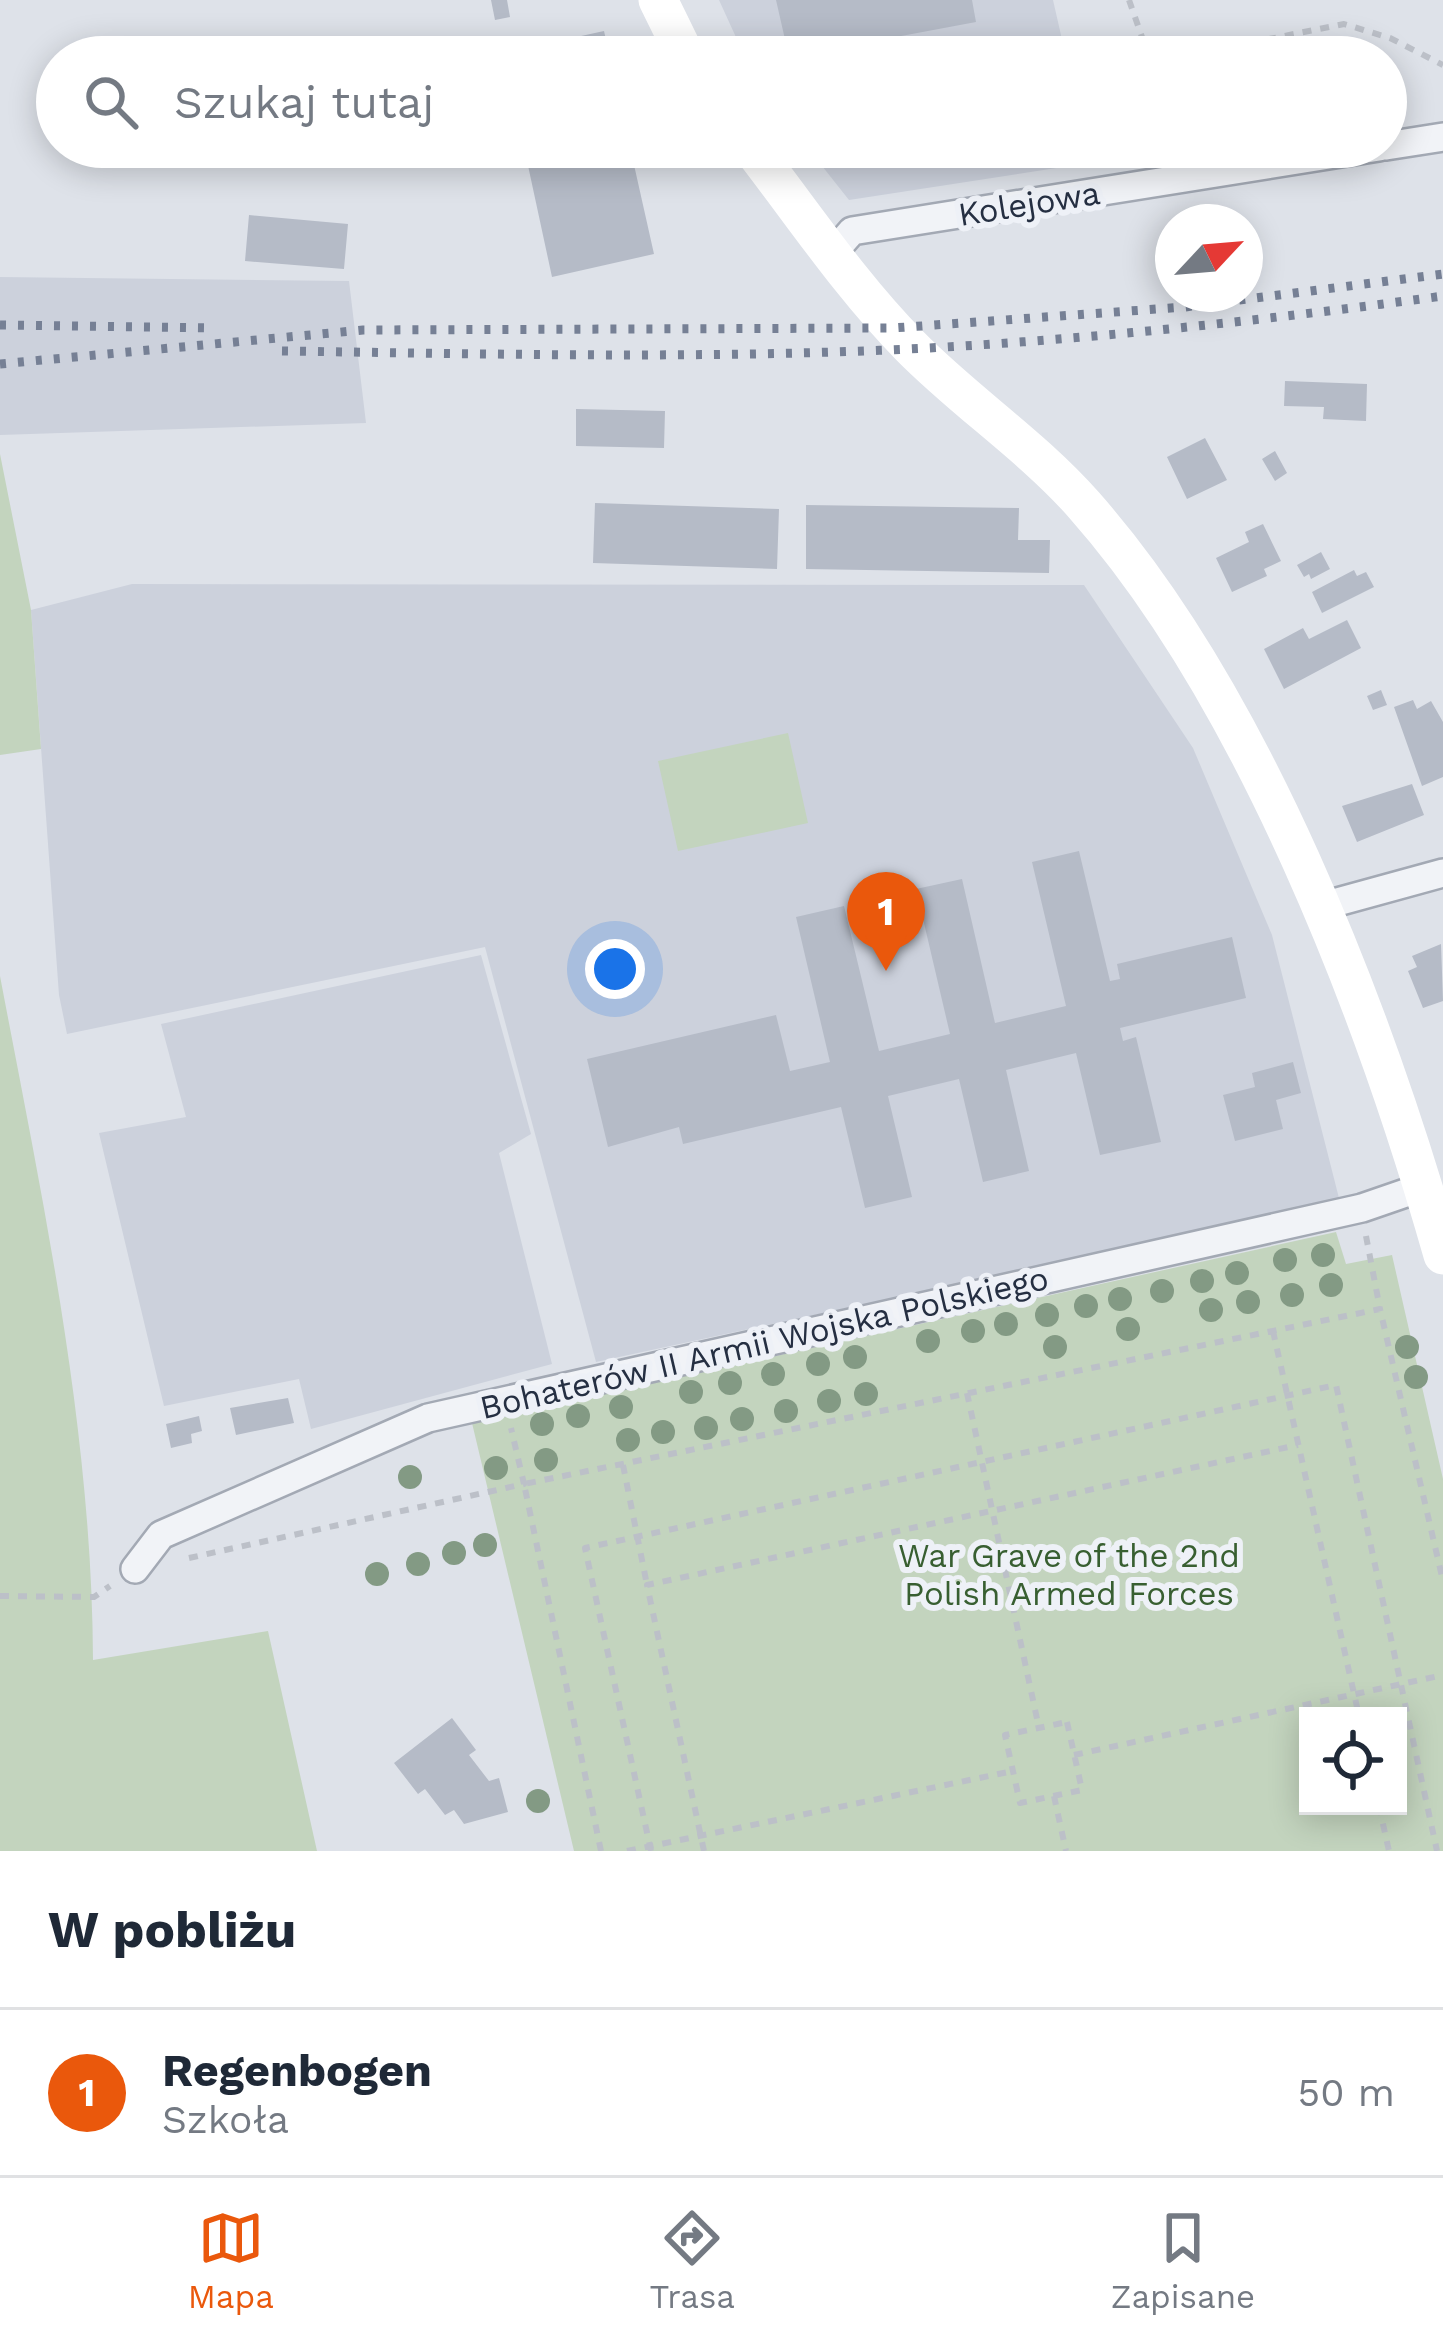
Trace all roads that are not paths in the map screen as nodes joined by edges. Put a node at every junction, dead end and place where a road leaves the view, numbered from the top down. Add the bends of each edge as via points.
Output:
1 (658, 0) edge
2 (676, 36) edge
3 (1443, 137) edge
4 (1407, 142) edge
5 (767, 168) edge
6 (1247, 168) edge
7 (831, 255) junction
8 (1443, 872) edge
9 (1319, 907) junction
10 (1424, 1186) junction
11 (1443, 1255) edge
12 (135, 1569) road end

1 - 2 street
3 - 4 street, Kolejowa
5 - 7 street
6 - 7 street, Kolejowa via 852,232
7 - 9 street via 913,349 1083,504 1168,614 1208,676
8 - 9 street
9 - 10 street
10 - 11 street
10 - 12 street, Bohaterów II Armii Wojska Polskiego via 1362,1208 428,1418 161,1535

